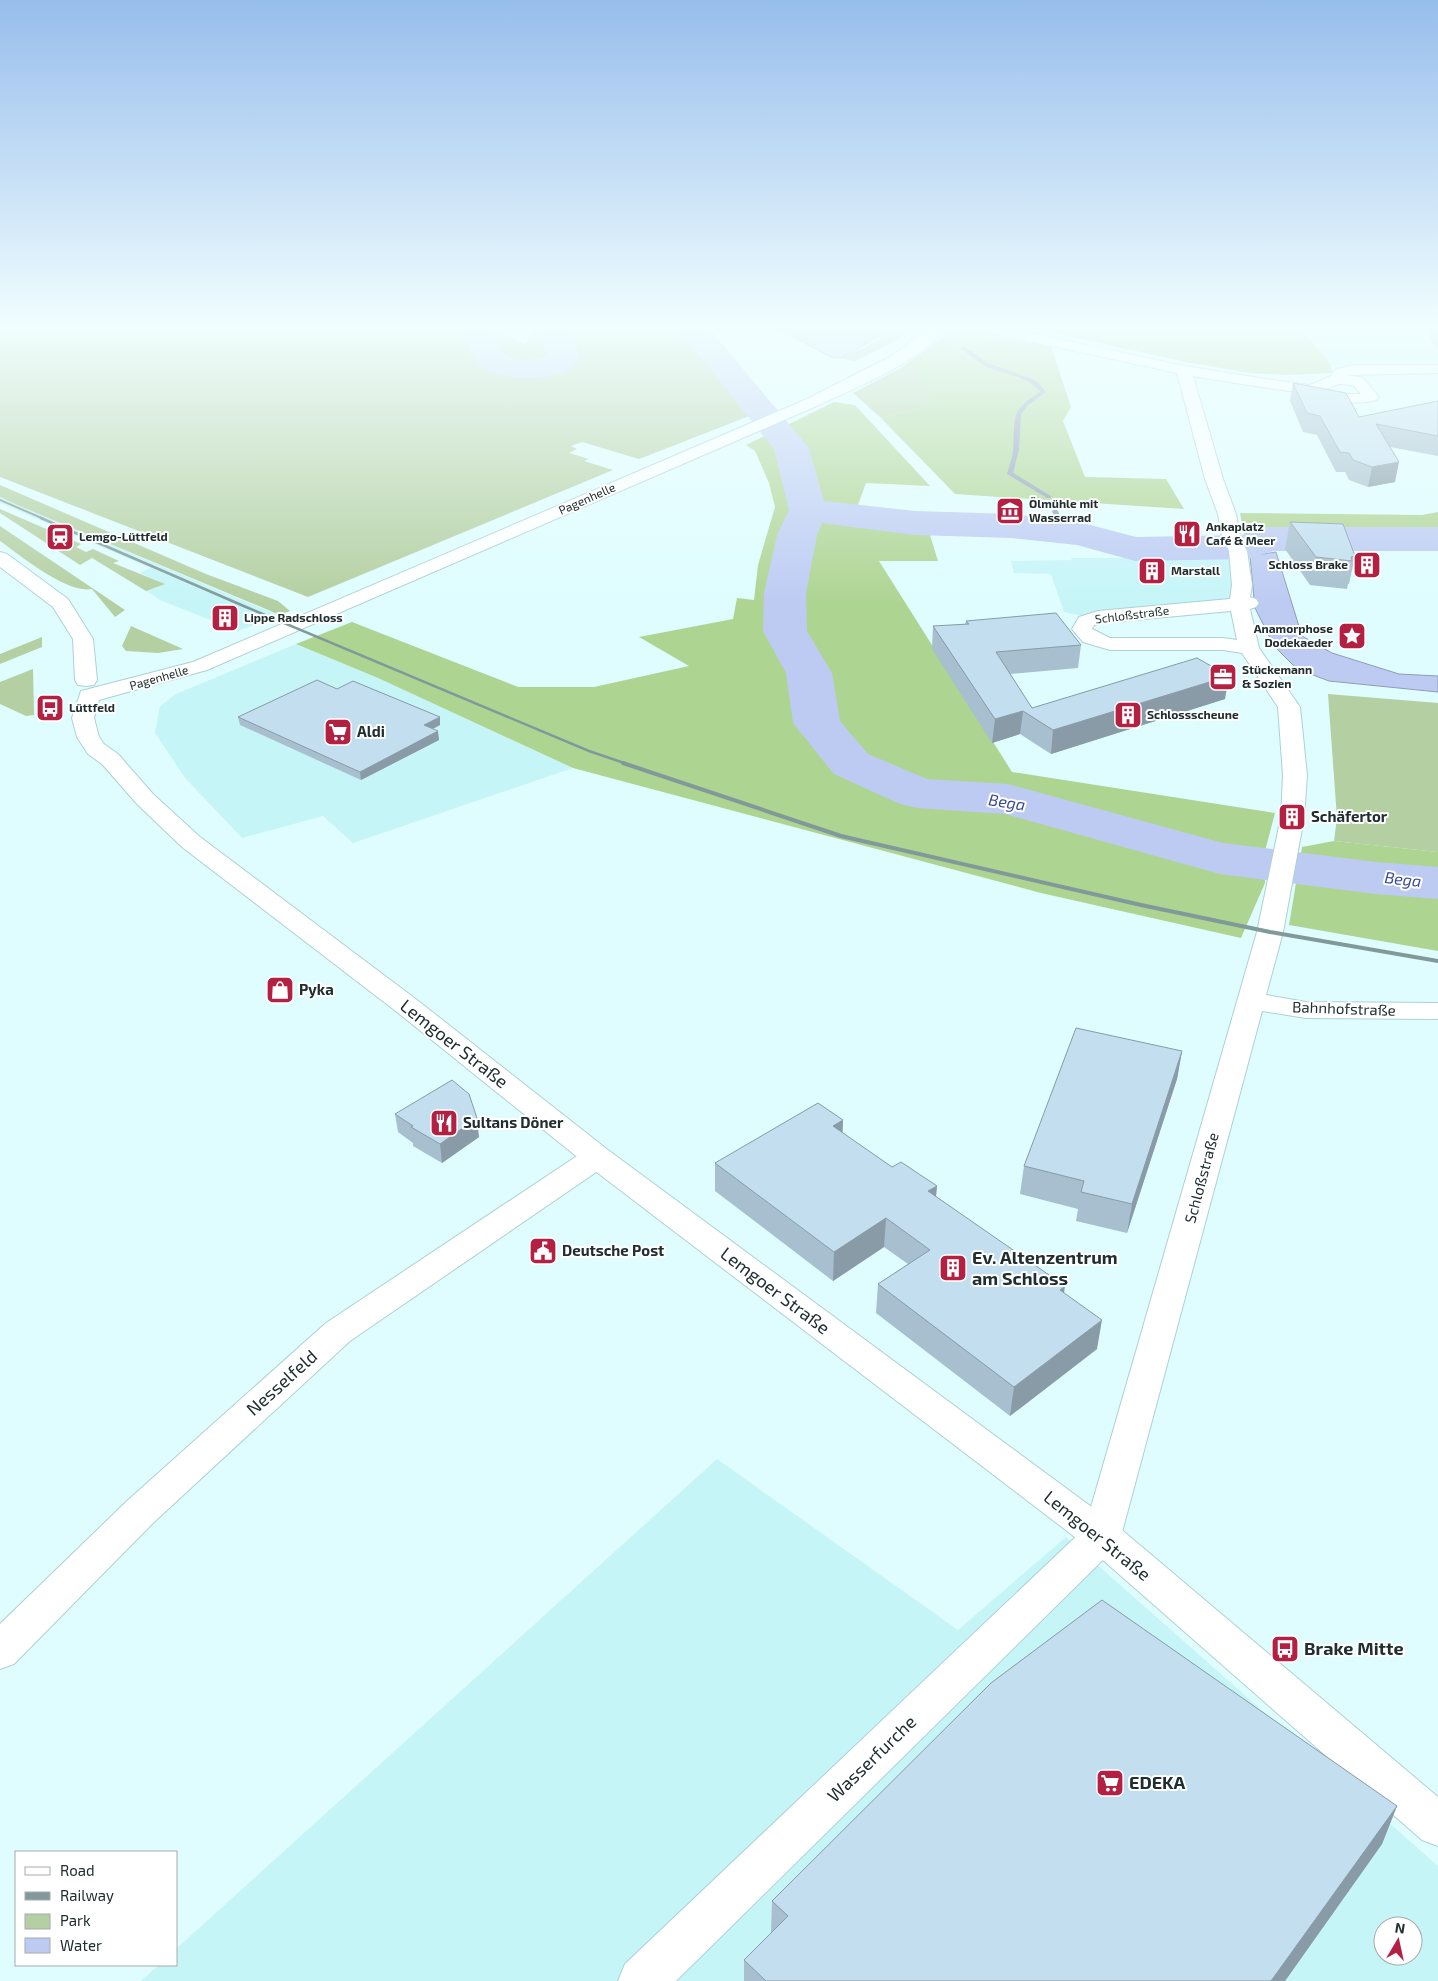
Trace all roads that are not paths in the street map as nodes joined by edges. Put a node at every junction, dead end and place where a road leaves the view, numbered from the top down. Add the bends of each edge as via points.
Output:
1 (774, 419) edge
2 (1198, 419) edge
3 (0, 558) edge
4 (1244, 603) junction
5 (1249, 648) junction
6 (88, 688) junction
7 (1251, 1001) junction
8 (1438, 1011) edge
9 (597, 1157) junction
10 (1102, 1536) junction
11 (0, 1651) edge
12 (1438, 1825) edge
13 (642, 1981) edge

1 - 6 street, Pagenhelle via 200,666
2 - 4 street, Schloßstraße via 1235,544
3 - 6 street, Lemgoer Straße via 61,603 83,639
4 - 5 street, Schloßstraße
4 - 5 street, Schloßstraße via 1098,617 1086,621 1082,629 1093,639 1110,644 1223,644
5 - 7 street, Schloßstraße via 1289,707 1295,776 1292,817 1278,892
6 - 9 street, Lemgoer Straße via 99,734 110,759 145,799 191,842
7 - 8 street, Bahnhofstraße via 1306,1010
7 - 10 street, Schloßstraße
9 - 10 street, Lemgoer Straße
9 - 11 street, Nesselfeld via 338,1332 140,1512
10 - 12 street, Lemgoer Straße
10 - 13 street, Wasserfurche

